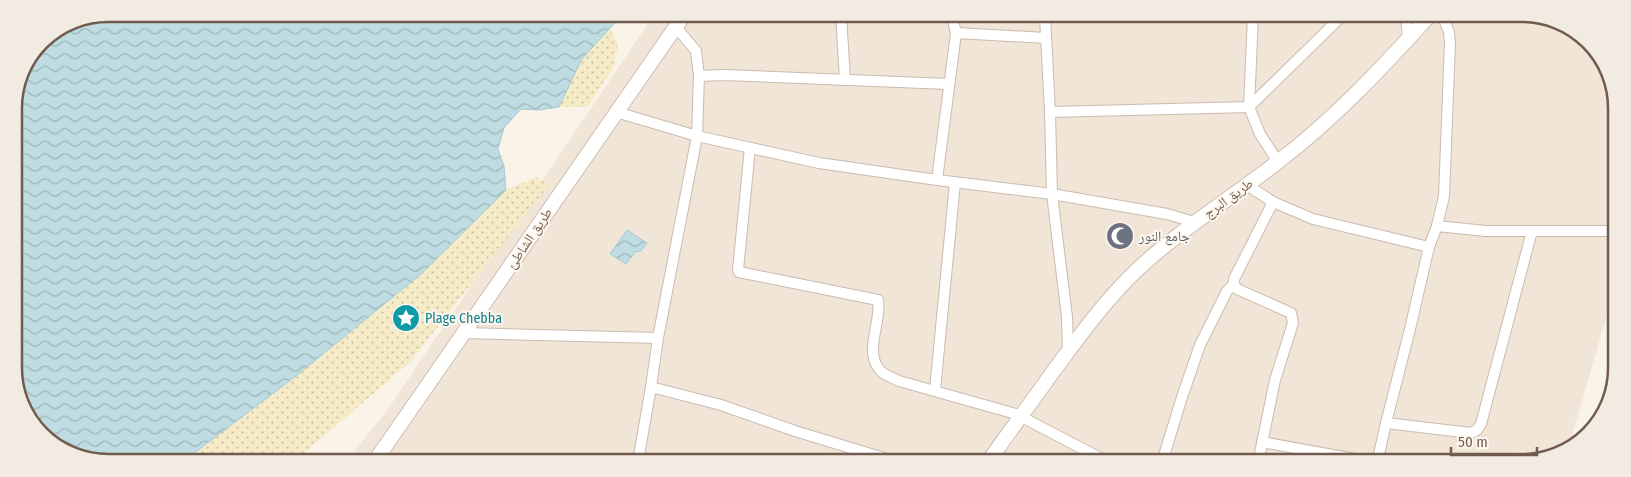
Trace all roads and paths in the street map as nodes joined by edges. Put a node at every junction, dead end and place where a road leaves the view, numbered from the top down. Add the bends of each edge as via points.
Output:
1 (680, 22) edge
2 (842, 22) edge
3 (953, 22) edge
4 (1045, 22) edge
5 (1253, 22) edge
6 (1336, 22) edge
7 (1406, 22) edge
8 (1423, 22) edge
9 (1444, 22) edge
10 (676, 28) junction
11 (956, 33) junction
12 (1046, 38) junction
13 (1408, 38) junction
14 (699, 76) junction
15 (846, 80) junction
16 (948, 84) junction
17 (1249, 107) junction
18 (616, 112) junction
19 (1050, 112) junction
20 (697, 136) junction
21 (750, 148) junction
22 (1278, 162) junction
23 (937, 180) junction
24 (955, 182) junction
25 (1247, 184) junction
26 (1052, 194) junction
27 (1273, 202) junction
28 (1194, 222) junction
29 (1437, 226) junction
30 (1532, 231) junction
31 (1608, 231) edge
32 (1429, 247) junction
33 (1234, 284) junction
34 (464, 333) junction
35 (658, 338) junction
36 (1068, 351) junction
37 (651, 387) junction
38 (935, 390) junction
39 (1021, 416) junction
40 (1386, 423) junction
41 (1262, 442) junction
42 (380, 454) edge
43 (639, 454) edge
44 (871, 454) edge
45 (994, 454) edge
46 (1093, 454) edge
47 (1164, 454) edge
48 (1260, 454) edge
49 (1328, 454) edge
50 (1379, 454) edge

1 - 10 street, طريق الشاطئ
2 - 15 street
3 - 11 street
4 - 12 street
5 - 17 street
6 - 17 street
7 - 13 street
8 - 13 street, طريق البرج
9 - 29 street via 1450,43 1444,196
10 - 14 street via 696,51
10 - 18 street, طريق الشاطئ
11 - 12 street
11 - 16 street
12 - 19 street
13 - 22 street, طريق البرج via 1376,74
14 - 15 street
14 - 20 street
15 - 16 street
16 - 23 street
17 - 19 street
17 - 22 street via 1260,134
18 - 20 street
18 - 34 street, طريق الشاطئ
19 - 26 street
20 - 21 street
20 - 35 street
21 - 23 street via 819,163
21 - 38 street via 739,272 878,300 872,346 879,369 899,381
22 - 25 street, طريق البرج
23 - 24 street
24 - 26 street
24 - 38 street
25 - 27 street
25 - 28 street, طريق البرج
26 - 28 street via 1167,214
26 - 36 street
27 - 32 street via 1314,219
27 - 33 street
28 - 36 street, طريق البرج via 1137,270 1103,306
29 - 30 street
29 - 32 street
30 - 31 street
30 - 40 street via 1482,424 1471,433
32 - 40 street
33 - 41 street via 1236,289 1291,313 1293,318
33 - 47 street via 1227,291 1200,345
34 - 35 street
34 - 42 street, طريق الشاطئ
35 - 37 street
36 - 39 street, طريق البرج
37 - 43 street
37 - 44 street
38 - 39 street
39 - 45 street, طريق البرج
39 - 46 street
40 - 50 street
41 - 48 street
41 - 49 street

